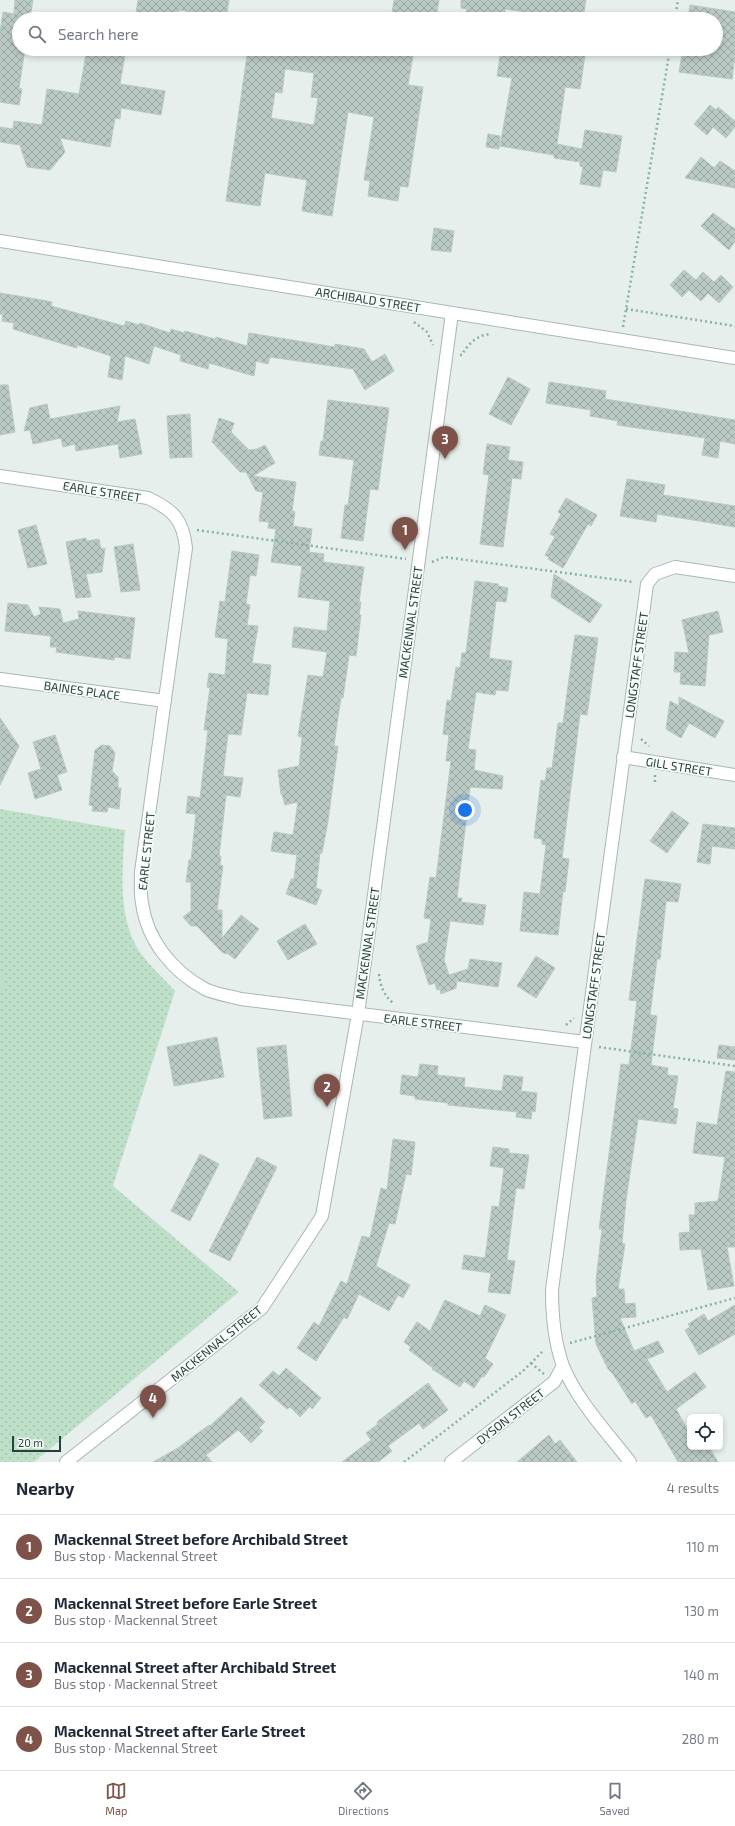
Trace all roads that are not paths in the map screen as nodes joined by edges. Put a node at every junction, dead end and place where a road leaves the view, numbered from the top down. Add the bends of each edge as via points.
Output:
1 (0, 241) edge
2 (452, 313) junction
3 (735, 358) edge
4 (0, 476) edge
5 (735, 576) edge
6 (0, 679) edge
7 (165, 701) junction
8 (623, 757) junction
9 (735, 775) edge
10 (358, 1014) junction
11 (590, 1045) junction
12 (563, 1366) junction
13 (66, 1462) edge
14 (451, 1462) edge
15 (630, 1462) edge

1 - 2 street, ARCHIBALD STREET
2 - 3 street, ARCHIBALD STREET
2 - 10 street, MACKENNAL STREET
4 - 7 street, EARLE STREET via 148,498 166,507 178,521 184,532 186,548
5 - 8 street, LONGSTAFF STREET via 675,567 655,574 647,584
6 - 7 street, BAINES PLACE
7 - 10 street, EARLE STREET via 142,872 142,902 148,928 162,954 180,972 206,989 241,999
8 - 9 street, GILL STREET
8 - 11 street, LONGSTAFF STREET
10 - 11 street, EARLE STREET
10 - 13 street, MACKENNAL STREET via 322,1216 262,1308
11 - 12 street, LONGSTAFF STREET via 552,1290 552,1317
12 - 14 street, DYSON STREET via 554,1382
12 - 15 street, LONGSTAFF STREET via 577,1393

